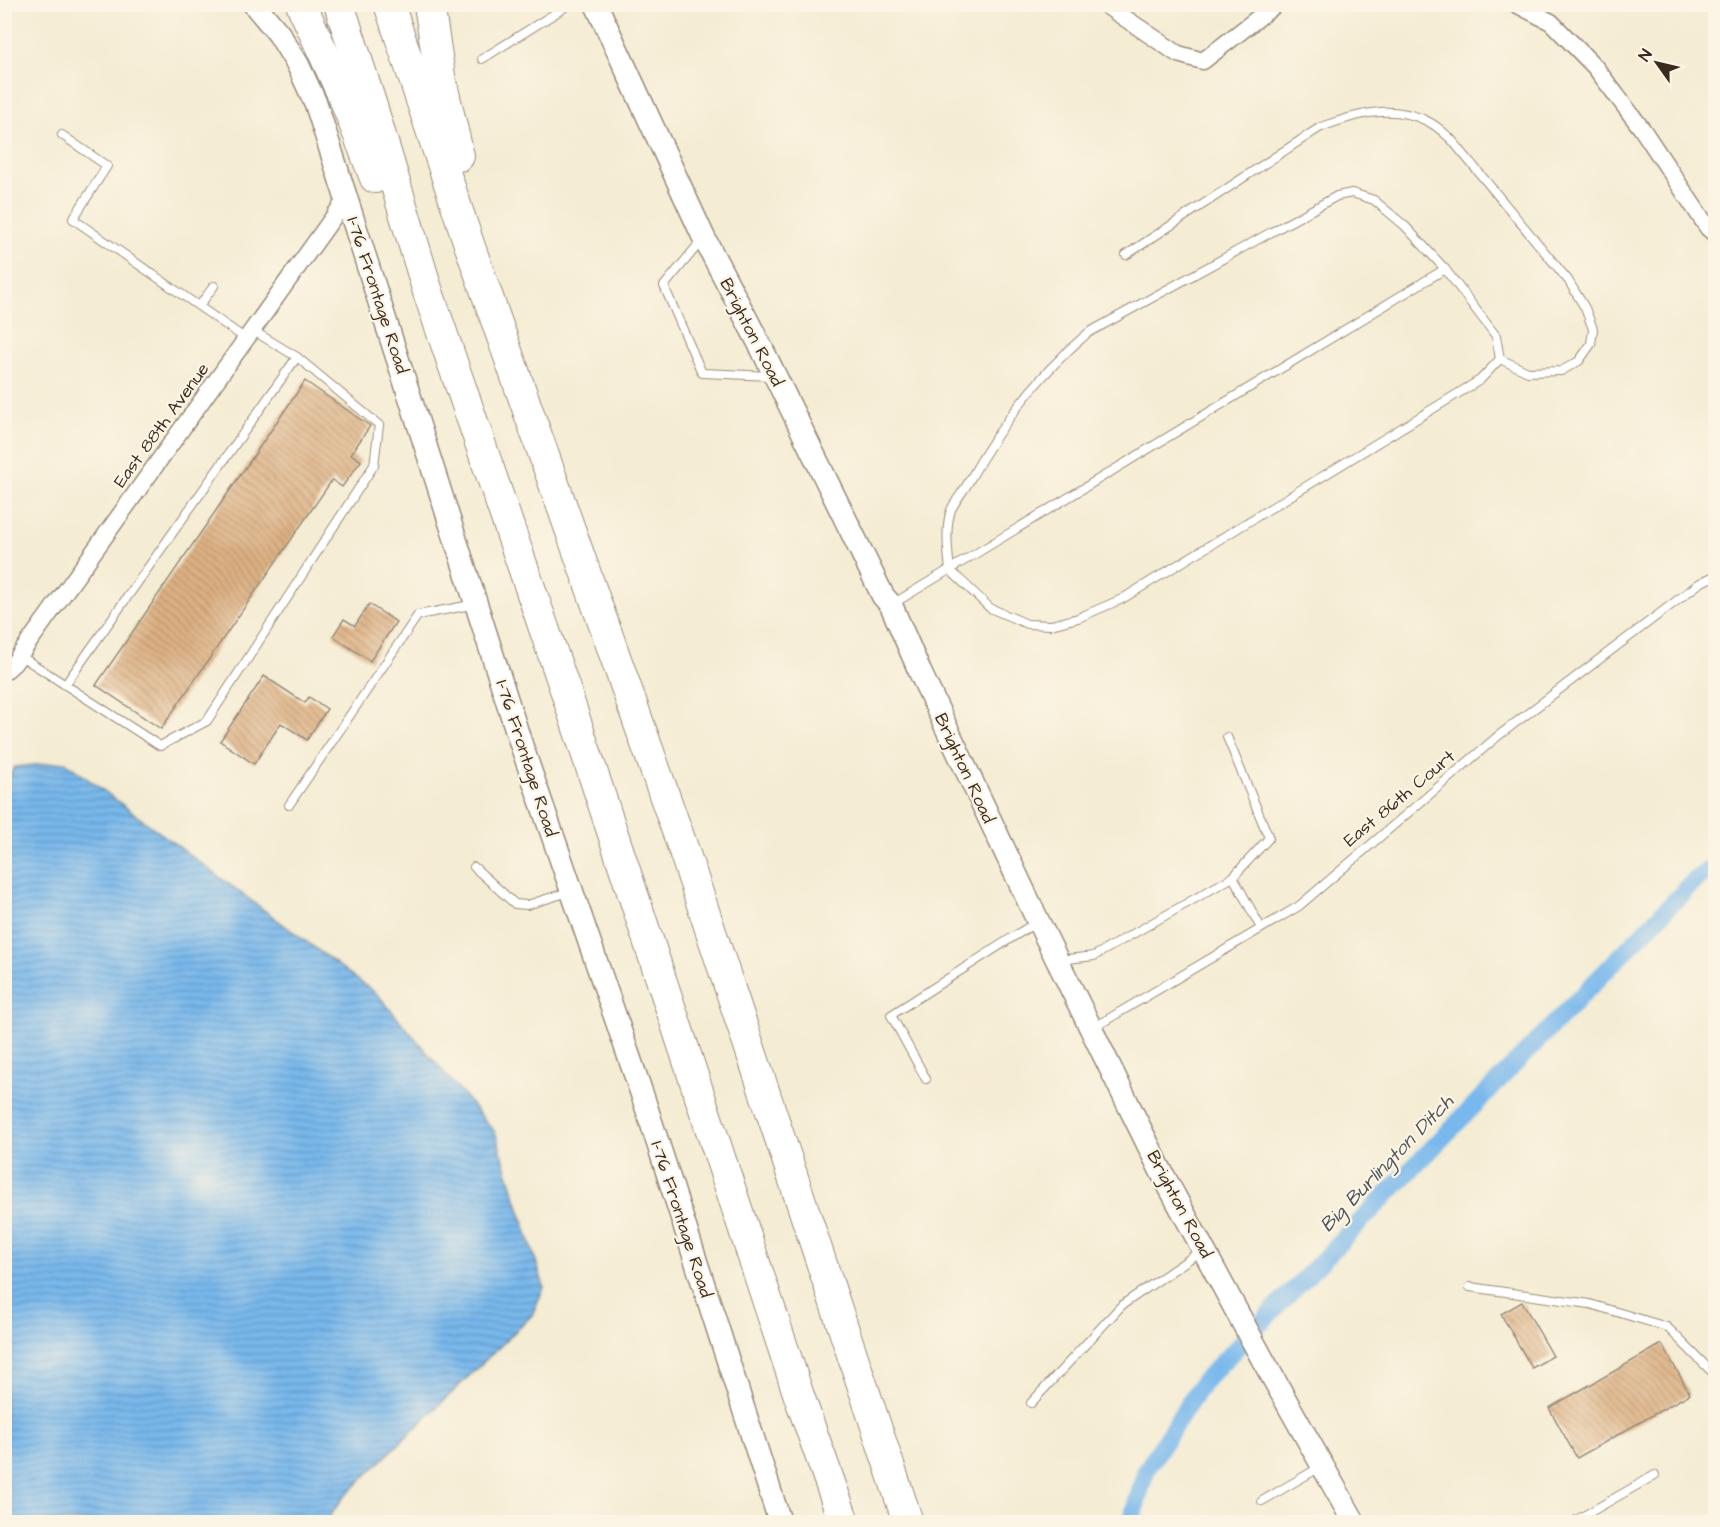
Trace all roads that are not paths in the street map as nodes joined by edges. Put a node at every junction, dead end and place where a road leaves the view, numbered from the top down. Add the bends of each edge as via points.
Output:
1 (254, 4) edge
2 (301, 4) edge
3 (339, 4) edge
4 (389, 4) edge
5 (429, 4) edge
6 (570, 4) edge
7 (596, 4) edge
8 (1104, 4) edge
9 (1276, 4) edge
10 (1516, 4) edge
11 (482, 59) dead end
12 (62, 135) dead end
13 (347, 198) junction
14 (1716, 235) edge
15 (704, 238) junction
16 (1126, 255) dead end
17 (1445, 269) junction
18 (214, 286) dead end
19 (428, 292) junction
20 (199, 306) junction
21 (249, 334) junction
22 (507, 350) junction
23 (297, 357) junction
24 (1500, 359) junction
25 (775, 376) junction
26 (950, 570) junction
27 (1716, 575) edge
28 (477, 604) junction
29 (891, 605) junction
30 (19, 656) junction
31 (4, 672) edge
32 (65, 685) junction
33 (1227, 737) dead end
34 (289, 805) dead end
35 (474, 867) dead end
36 (1233, 877) junction
37 (572, 891) junction
38 (1038, 921) junction
39 (1261, 928) junction
40 (1058, 960) junction
41 (1092, 1028) junction
42 (926, 1079) dead end
43 (1204, 1249) junction
44 (1470, 1287) dead end
45 (1716, 1376) edge
46 (1031, 1403) dead end
47 (1322, 1466) junction
48 (1655, 1475) dead end
49 (1262, 1502) dead end
50 (780, 1522) edge
51 (844, 1522) edge
52 (908, 1522) edge
53 (1354, 1522) edge
54 (1573, 1522) edge

1 - 13 street, I-76 Frontage Road via 298,65 316,104
2 - 19 highway via 345,100 390,225
3 - 19 highway
4 - 22 highway
5 - 22 highway via 451,129 501,289
6 - 11 lane
7 - 15 street, Brighton Road
8 - 9 street via 1178,54 1203,61
10 - 14 street via 1551,22 1595,67
12 - 20 lane via 107,166 73,219
13 - 21 street, East 88th Avenue
13 - 28 street, I-76 Frontage Road
15 - 25 street, Brighton Road
15 - 25 lane via 664,286 702,373
16 - 24 lane via 1319,128 1374,112 1412,115 1451,139 1568,280 1586,308 1593,329 1591,344 1580,361 1561,371 1528,372
17 - 24 lane via 1496,336
17 - 26 lane
17 - 26 lane via 1374,200 1352,193 1337,196 1088,333 1046,372 1014,412 951,511 947,547
18 - 20 lane
19 - 51 highway
20 - 21 lane
21 - 23 lane
21 - 30 street, East 88th Avenue
22 - 52 highway via 683,848
23 - 32 lane
23 - 32 lane via 379,425 374,465 207,721 160,746
24 - 26 lane via 1480,380 1122,599 1078,618 1051,625 1027,624 990,608
25 - 29 street, Brighton Road via 883,596
26 - 29 lane
27 - 39 lane, East 86th Court via 1700,583 1498,736 1299,906
28 - 34 lane via 418,615
28 - 37 street, I-76 Frontage Road
29 - 38 street, Brighton Road
30 - 31 street, East 88th Avenue
30 - 32 lane
33 - 36 lane via 1269,838
35 - 37 lane via 515,903 527,905
36 - 39 lane
36 - 40 lane via 1094,956
37 - 50 street, I-76 Frontage Road
38 - 40 street, Brighton Road
38 - 42 lane via 891,1015
39 - 41 lane, East 86th Court
40 - 41 street, Brighton Road
41 - 43 street, Brighton Road via 1162,1173
43 - 46 lane via 1122,1305
43 - 47 street, Brighton Road
44 - 45 lane via 1590,1304 1667,1327
47 - 49 lane
47 - 53 street, Brighton Road
48 - 54 lane

